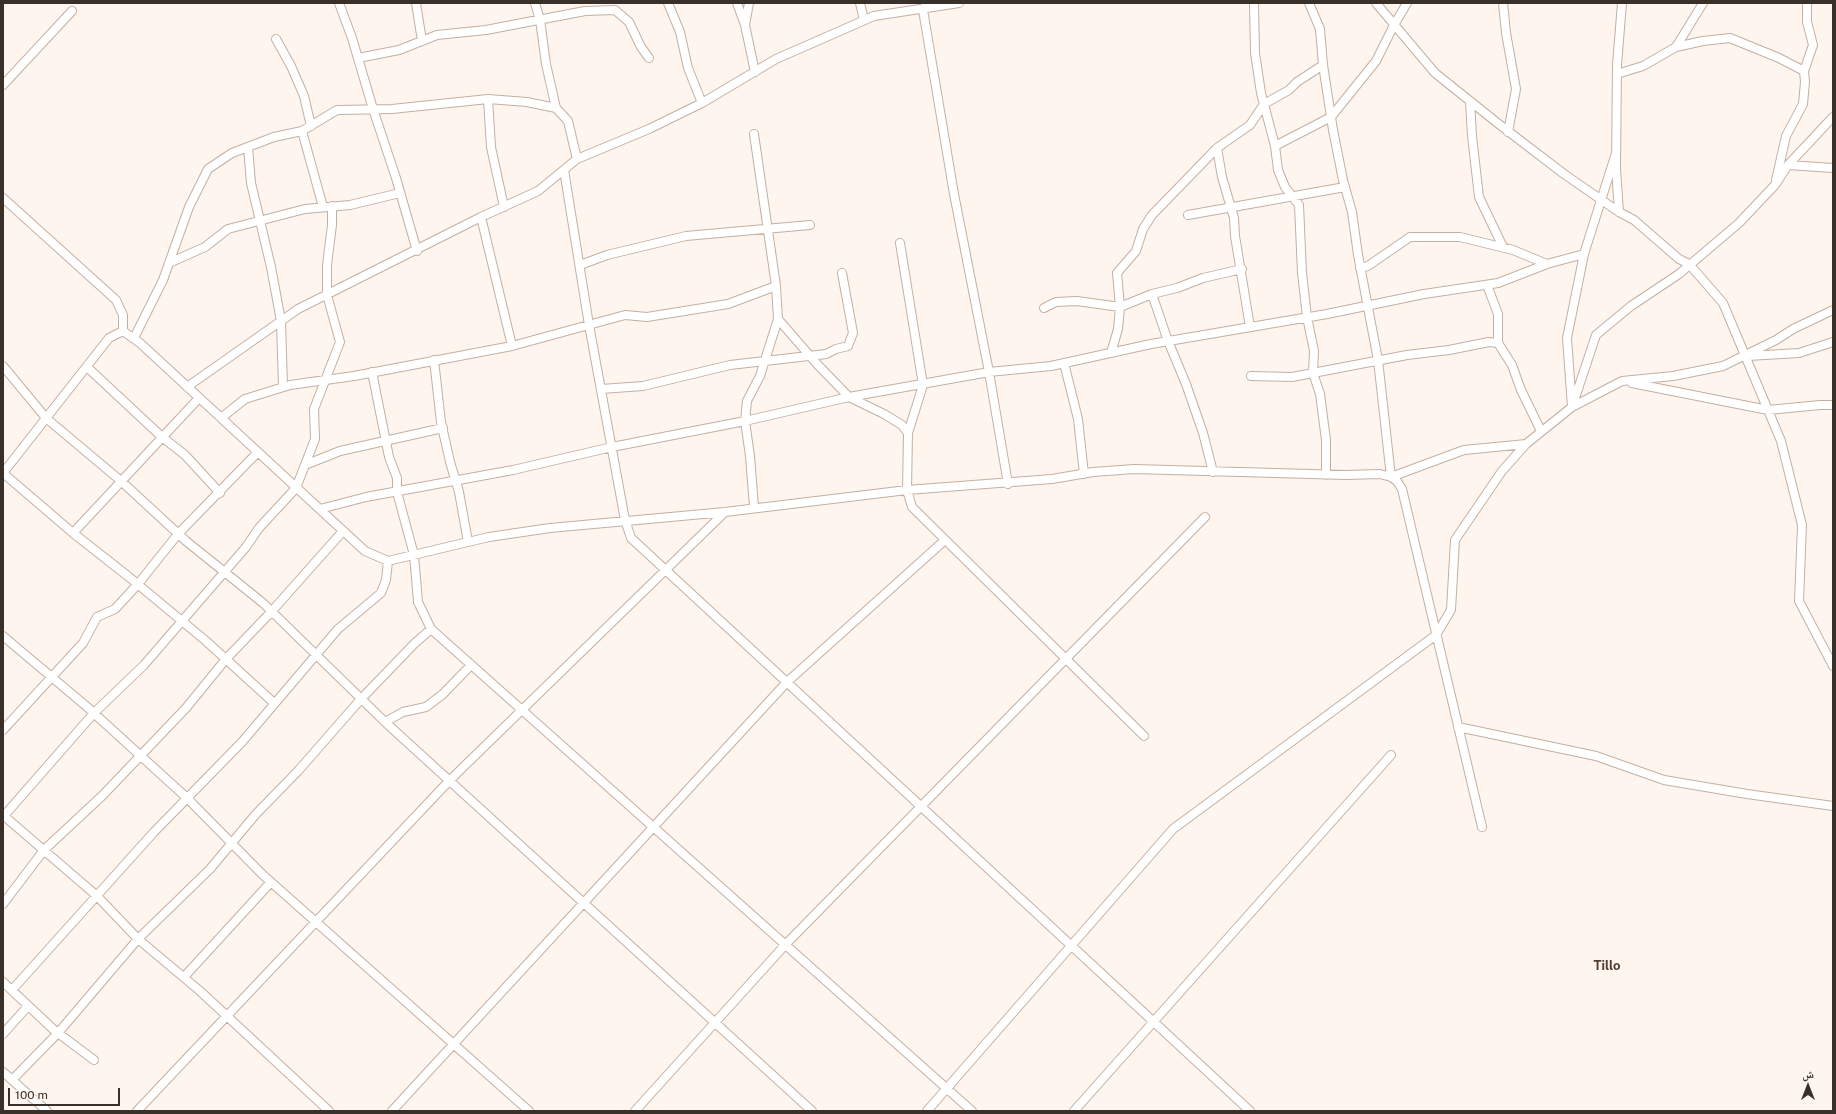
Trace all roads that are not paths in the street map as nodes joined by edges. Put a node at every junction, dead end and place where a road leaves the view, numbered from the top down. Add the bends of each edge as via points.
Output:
1 (339, 3) edge
2 (416, 3) edge
3 (535, 3) edge
4 (668, 3) edge
5 (737, 3) edge
6 (749, 3) edge
7 (860, 3) edge
8 (960, 3) edge
9 (1254, 3) edge
10 (1309, 3) edge
11 (1376, 3) edge
12 (1407, 3) edge
13 (1503, 3) edge
14 (1622, 3) edge
15 (1703, 3) edge
16 (1807, 3) edge
17 (925, 6) edge
18 (72, 10) dead end
19 (540, 20) junction
20 (864, 20) junction
21 (745, 25) junction
22 (1394, 25) junction
23 (276, 39) dead end
24 (422, 41) junction
25 (1676, 47) junction
26 (358, 58) junction
27 (649, 58) dead end
28 (1323, 66) junction
29 (1804, 71) junction
30 (755, 72) junction
31 (1617, 74) junction
32 (3, 85) edge
33 (488, 99) junction
34 (1470, 101) junction
35 (702, 103) junction
36 (1264, 104) junction
37 (556, 108) junction
38 (373, 109) junction
39 (1330, 117) junction
40 (1833, 117) edge
41 (311, 126) junction
42 (302, 131) junction
43 (1508, 132) junction
44 (754, 134) dead end
45 (248, 146) junction
46 (1275, 146) junction
47 (1217, 148) junction
48 (1616, 154) junction
49 (577, 159) junction
50 (1788, 165) junction
51 (1833, 168) edge
52 (564, 170) junction
53 (1775, 185) junction
54 (1345, 187) junction
55 (400, 193) junction
56 (1292, 196) junction
57 (3, 198) edge
58 (1602, 199) junction
59 (1231, 206) junction
60 (327, 207) junction
61 (504, 207) junction
62 (1619, 212) junction
63 (1188, 215) dead end
64 (481, 217) junction
65 (260, 220) junction
66 (810, 225) dead end
67 (768, 229) junction
68 (900, 243) dead end
69 (1503, 247) junction
70 (417, 251) junction
71 (1584, 254) junction
72 (169, 263) junction
73 (1547, 264) junction
74 (1689, 264) junction
75 (580, 265) junction
76 (1360, 268) junction
77 (1242, 269) junction
78 (842, 273) dead end
79 (1487, 285) junction
80 (776, 286) junction
81 (1152, 294) junction
82 (327, 295) junction
83 (1368, 305) junction
84 (1120, 307) junction
85 (1044, 308) dead end
86 (1833, 310) edge
87 (1307, 317) junction
88 (778, 319) junction
89 (281, 321) junction
90 (589, 325) junction
91 (1250, 327) junction
92 (123, 331) junction
93 (134, 338) junction
94 (1168, 342) junction
95 (1833, 342) edge
96 (1498, 344) junction
97 (512, 346) junction
98 (1111, 353) junction
99 (810, 355) junction
100 (1744, 356) junction
101 (434, 360) junction
102 (765, 360) junction
103 (1378, 360) junction
104 (1064, 363) junction
105 (3, 366) edge
106 (87, 367) junction
107 (372, 372) junction
108 (989, 372) junction
109 (1313, 373) junction
110 (1251, 376) dead end
111 (325, 380) junction
112 (1622, 381) junction
113 (923, 385) junction
114 (187, 387) junction
115 (283, 387) junction
116 (601, 389) junction
117 (849, 397) junction
118 (199, 398) junction
119 (1833, 405) edge
120 (1572, 407) junction
121 (1768, 410) junction
122 (46, 418) junction
123 (221, 418) junction
124 (745, 421) junction
125 (443, 428) junction
126 (1541, 432) junction
127 (908, 433) junction
128 (162, 437) junction
129 (386, 442) junction
130 (1526, 444) junction
131 (612, 447) junction
132 (258, 452) junction
133 (305, 465) junction
134 (1214, 472) junction
135 (3, 473) edge
136 (1084, 474) junction
137 (1326, 475) junction
138 (1391, 477) junction
139 (121, 481) junction
140 (456, 482) junction
141 (1008, 484) junction
142 (296, 488) junction
143 (907, 490) junction
144 (220, 492) junction
145 (397, 492) junction
146 (754, 507) junction
147 (320, 509) junction
148 (724, 512) junction
149 (1205, 516) dead end
150 (625, 520) junction
151 (343, 531) junction
152 (73, 533) junction
153 (178, 534) junction
154 (945, 540) junction
155 (468, 542) junction
156 (414, 555) junction
157 (388, 561) junction
158 (665, 570) junction
159 (225, 572) junction
160 (138, 584) junction
161 (272, 611) junction
162 (182, 621) junction
163 (431, 629) junction
164 (1436, 634) junction
165 (3, 636) edge
166 (316, 655) junction
167 (226, 659) junction
168 (1065, 659) junction
169 (471, 665) junction
170 (1833, 666) edge
171 (51, 677) junction
172 (786, 682) junction
173 (361, 699) junction
174 (274, 703) junction
175 (522, 710) junction
176 (94, 713) junction
177 (384, 722) junction
178 (1458, 727) junction
179 (3, 730) edge
180 (1144, 736) dead end
181 (1391, 755) dead end
182 (140, 756) junction
183 (449, 781) junction
184 (186, 798) junction
185 (921, 806) junction
186 (1833, 806) edge
187 (3, 816) edge
188 (653, 827) junction
189 (1482, 828) dead end
190 (232, 843) junction
191 (44, 850) junction
192 (271, 882) junction
193 (97, 896) junction
194 (4, 902) edge
195 (583, 903) junction
196 (316, 921) junction
197 (138, 939) junction
198 (785, 945) junction
199 (1072, 946) junction
200 (184, 977) junction
201 (3, 982) edge
202 (12, 990) junction
203 (28, 1006) junction
204 (227, 1016) junction
205 (1153, 1021) junction
206 (715, 1023) junction
207 (58, 1033) junction
208 (3, 1034) edge
209 (454, 1044) junction
210 (94, 1060) dead end
211 (3, 1072) edge
212 (12, 1080) junction
213 (947, 1089) junction
214 (45, 1110) edge
215 (137, 1111) edge
216 (329, 1111) edge
217 (392, 1111) edge
218 (529, 1111) edge
219 (635, 1111) edge
220 (812, 1111) edge
221 (927, 1111) edge
222 (972, 1111) edge
223 (1074, 1111) edge
224 (1250, 1111) edge

1 - 26 street
2 - 24 street
3 - 19 street
4 - 35 street via 680,32 688,68
5 - 21 street
6 - 21 street
7 - 20 street
8 - 17 street
9 - 36 street via 1255,53
10 - 28 street via 1320,28
11 - 22 street
12 - 22 street
13 - 43 street via 1516,89
14 - 31 street
15 - 25 street
16 - 29 street via 1807,22 1813,45
17 - 20 street
17 - 108 street via 954,194
18 - 32 street
19 - 24 street via 486,30 437,35
19 - 27 street via 585,11 615,10 629,22
19 - 37 street
20 - 30 street via 783,56
21 - 30 street
22 - 34 street via 1435,73
22 - 39 street via 1376,61
23 - 41 street via 304,96
24 - 26 street via 399,50
25 - 29 street via 1730,38
25 - 31 street via 1643,66
26 - 38 street
28 - 36 street
28 - 39 street
29 - 53 street via 1803,104 1786,136
30 - 35 street
31 - 48 street
33 - 37 street via 528,102
33 - 38 street
33 - 61 street via 490,147
34 - 43 street
34 - 69 street via 1479,197
35 - 49 street
36 - 46 street
36 - 47 street via 1250,125
37 - 49 street via 568,121
38 - 41 street via 338,110
38 - 55 street
39 - 46 street
39 - 54 street
40 - 50 street
41 - 42 street
42 - 45 street
42 - 60 street
43 - 58 street
44 - 67 street
45 - 65 street via 251,183
45 - 72 street via 208,169 189,207
46 - 56 street via 1278,170
47 - 59 street
47 - 84 street via 1152,215 1143,229 1136,251 1117,273
48 - 58 street
48 - 62 street
49 - 52 street
50 - 51 street
50 - 53 street
52 - 61 street via 538,191
52 - 75 street
53 - 74 street via 1739,223
54 - 56 street
54 - 76 street via 1352,212
55 - 60 street via 350,205
55 - 70 street
56 - 59 street
56 - 87 street via 1299,205
57 - 92 street via 116,300 122,315
58 - 62 street
58 - 71 street
59 - 63 street
59 - 77 street
60 - 65 street via 305,209
60 - 82 street via 332,226 327,265
61 - 64 street
62 - 74 street via 1634,220 1679,259
64 - 70 street
64 - 97 street
65 - 72 street via 228,229 205,247
65 - 89 street
66 - 67 street
67 - 75 street via 686,236 608,255
67 - 80 street
68 - 113 street
69 - 73 street
69 - 76 street via 1460,237 1410,237 1368,266
70 - 82 street
71 - 73 street
71 - 120 street via 1567,338
72 - 93 street
73 - 79 street
74 - 100 street via 1723,303
74 - 120 street via 1596,335
75 - 90 street
76 - 83 street
77 - 81 street
77 - 91 street
78 - 99 street via 853,333 848,346 826,354
79 - 83 street
79 - 96 street via 1498,314
80 - 88 street
80 - 90 street via 728,304 647,317 625,315
81 - 84 street
81 - 94 street
82 - 89 street via 298,309
82 - 111 street via 340,342
83 - 87 street
83 - 103 street
84 - 85 street via 1077,301 1056,302
84 - 98 street via 1118,329
86 - 100 street
87 - 91 street
87 - 109 street via 1314,351
88 - 99 street
88 - 102 street
89 - 114 street
89 - 115 street
90 - 97 street
90 - 116 street
91 - 94 street
92 - 93 street
92 - 106 street via 109,338
93 - 114 street
94 - 98 street
94 - 134 street via 1186,384
95 - 100 street via 1799,353
96 - 103 street via 1490,342
96 - 126 street via 1512,365
97 - 101 street
98 - 104 street
99 - 102 street
99 - 117 street
100 - 112 street via 1723,366 1673,376
100 - 121 street
101 - 107 street
101 - 125 street
102 - 116 street via 730,365 643,386
102 - 124 street via 747,401
103 - 109 street
103 - 138 street
104 - 108 street
104 - 136 street via 1078,419
105 - 122 street
106 - 122 street
106 - 128 street
107 - 111 street
107 - 129 street
108 - 113 street
108 - 141 street
109 - 110 street via 1292,377
109 - 137 street via 1320,394 1326,440
111 - 115 street
111 - 133 street via 314,410 315,439
112 - 120 street
112 - 121 street
113 - 117 street
113 - 127 street
114 - 118 street
115 - 123 street via 245,399
116 - 131 street
117 - 124 street
117 - 127 street via 884,414 902,425
118 - 123 street
118 - 128 street
119 - 121 street
120 - 126 street
121 - 170 street via 1781,441 1802,525 1798,601
122 - 135 street
122 - 139 street
123 - 132 street
124 - 131 street
124 - 146 street
125 - 129 street
125 - 140 street
126 - 130 street
127 - 143 street
128 - 139 street
128 - 144 street via 185,455
129 - 133 street via 340,451
129 - 145 street via 397,478
130 - 138 street via 1464,450
130 - 164 street via 1502,471 1455,540 1451,610
131 - 140 street
131 - 150 street
132 - 142 street
132 - 144 street
133 - 142 street
134 - 136 street via 1134,469
134 - 137 street
135 - 152 street
136 - 141 street
137 - 138 street via 1380,474
138 - 164 street via 1402,489
139 - 152 street
139 - 153 street
140 - 145 street
140 - 155 street
141 - 143 street
142 - 147 street
142 - 159 street via 259,528
143 - 146 street
143 - 154 street via 912,507
144 - 153 street
145 - 147 street
145 - 156 street
146 - 148 street
147 - 151 street
148 - 150 street
148 - 158 street
149 - 168 street
150 - 155 street via 508,534
150 - 158 street via 631,538
151 - 157 street via 365,551
151 - 161 street
152 - 160 street
153 - 159 street
153 - 160 street
154 - 168 street
154 - 172 street
155 - 156 street
156 - 157 street
156 - 163 street via 418,602
157 - 166 street via 386,580 381,593 338,629
158 - 172 street
158 - 175 street
159 - 161 street
159 - 162 street
160 - 162 street
160 - 171 street via 115,609 97,617 83,643
161 - 166 street
161 - 167 street
162 - 167 street
162 - 176 street via 144,666
163 - 169 street
163 - 173 street
164 - 178 street
164 - 199 street via 1173,830
165 - 171 street
166 - 173 street
166 - 174 street
167 - 174 street
167 - 182 street via 186,708
168 - 180 street
168 - 185 street
169 - 175 street
169 - 177 street via 443,694 426,707 403,712
171 - 176 street
171 - 179 street
172 - 185 street
172 - 188 street
173 - 177 street
173 - 190 street
174 - 184 street via 242,742
175 - 183 street
175 - 188 street
176 - 182 street
176 - 187 street
177 - 183 street
178 - 186 street via 1596,756 1664,780
178 - 189 street
181 - 205 street
182 - 184 street
182 - 191 street
183 - 195 street
183 - 196 street
184 - 190 street
184 - 193 street
185 - 198 street
185 - 199 street
187 - 191 street
188 - 195 street
188 - 198 street
190 - 192 street
190 - 197 street via 210,869
191 - 193 street
191 - 194 street
192 - 196 street
192 - 200 street
193 - 197 street
193 - 202 street
195 - 206 street
195 - 209 street
196 - 204 street
196 - 209 street
197 - 200 street
197 - 207 street
198 - 206 street
198 - 213 street
199 - 205 street
199 - 213 street
200 - 204 street
201 - 202 street
202 - 203 street
203 - 207 street
203 - 208 street
204 - 215 street
204 - 216 street
205 - 223 street
205 - 224 street
206 - 219 street
206 - 220 street
207 - 210 street
207 - 212 street
209 - 217 street
209 - 218 street
211 - 212 street
212 - 214 street
213 - 221 street
213 - 222 street

